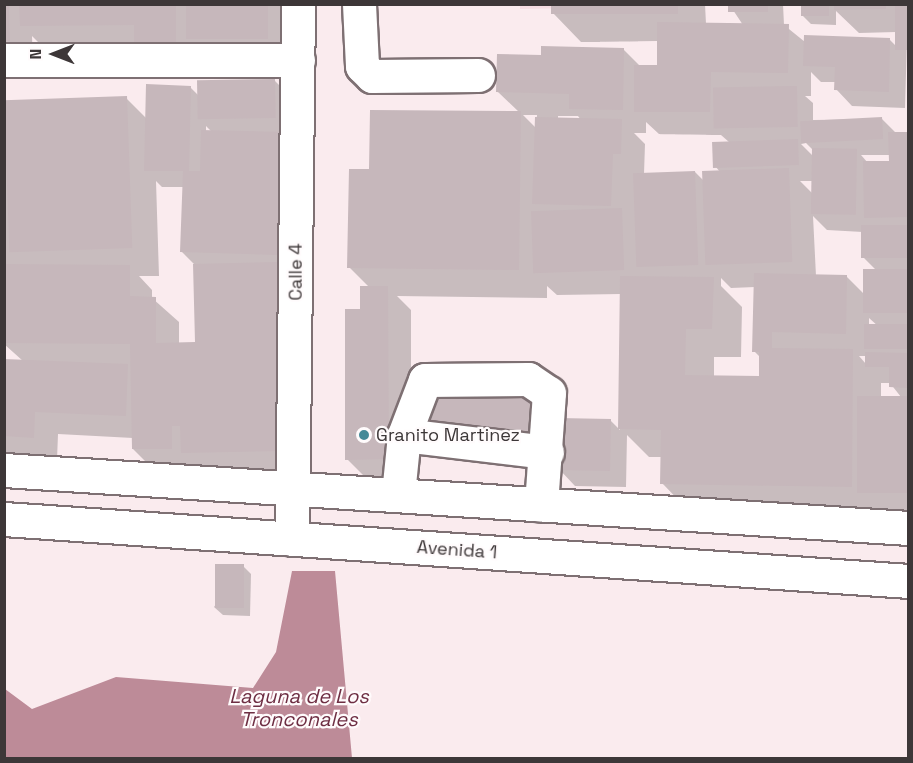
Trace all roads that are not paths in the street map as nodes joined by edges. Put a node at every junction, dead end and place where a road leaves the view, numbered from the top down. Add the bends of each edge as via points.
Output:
1 (298, 4) edge
2 (359, 4) edge
3 (4, 60) edge
4 (298, 60) junction
5 (477, 75) dead end
6 (404, 435) junction
7 (546, 452) junction
8 (4, 470) edge
9 (295, 486) junction
10 (398, 494) junction
11 (541, 505) junction
12 (4, 519) edge
13 (909, 528) edge
14 (292, 539) junction
15 (909, 581) edge

1 - 4 street, Calle 4
2 - 5 street via 362,66 372,76
3 - 4 street
4 - 9 street, Calle 4
6 - 7 street
6 - 7 street via 425,380 528,379 549,393
6 - 10 street
7 - 11 street
8 - 9 street
9 - 10 street
9 - 14 street, Calle 4
10 - 11 street
11 - 13 street
12 - 14 street, Avenida 1
14 - 15 street, Avenida 1

